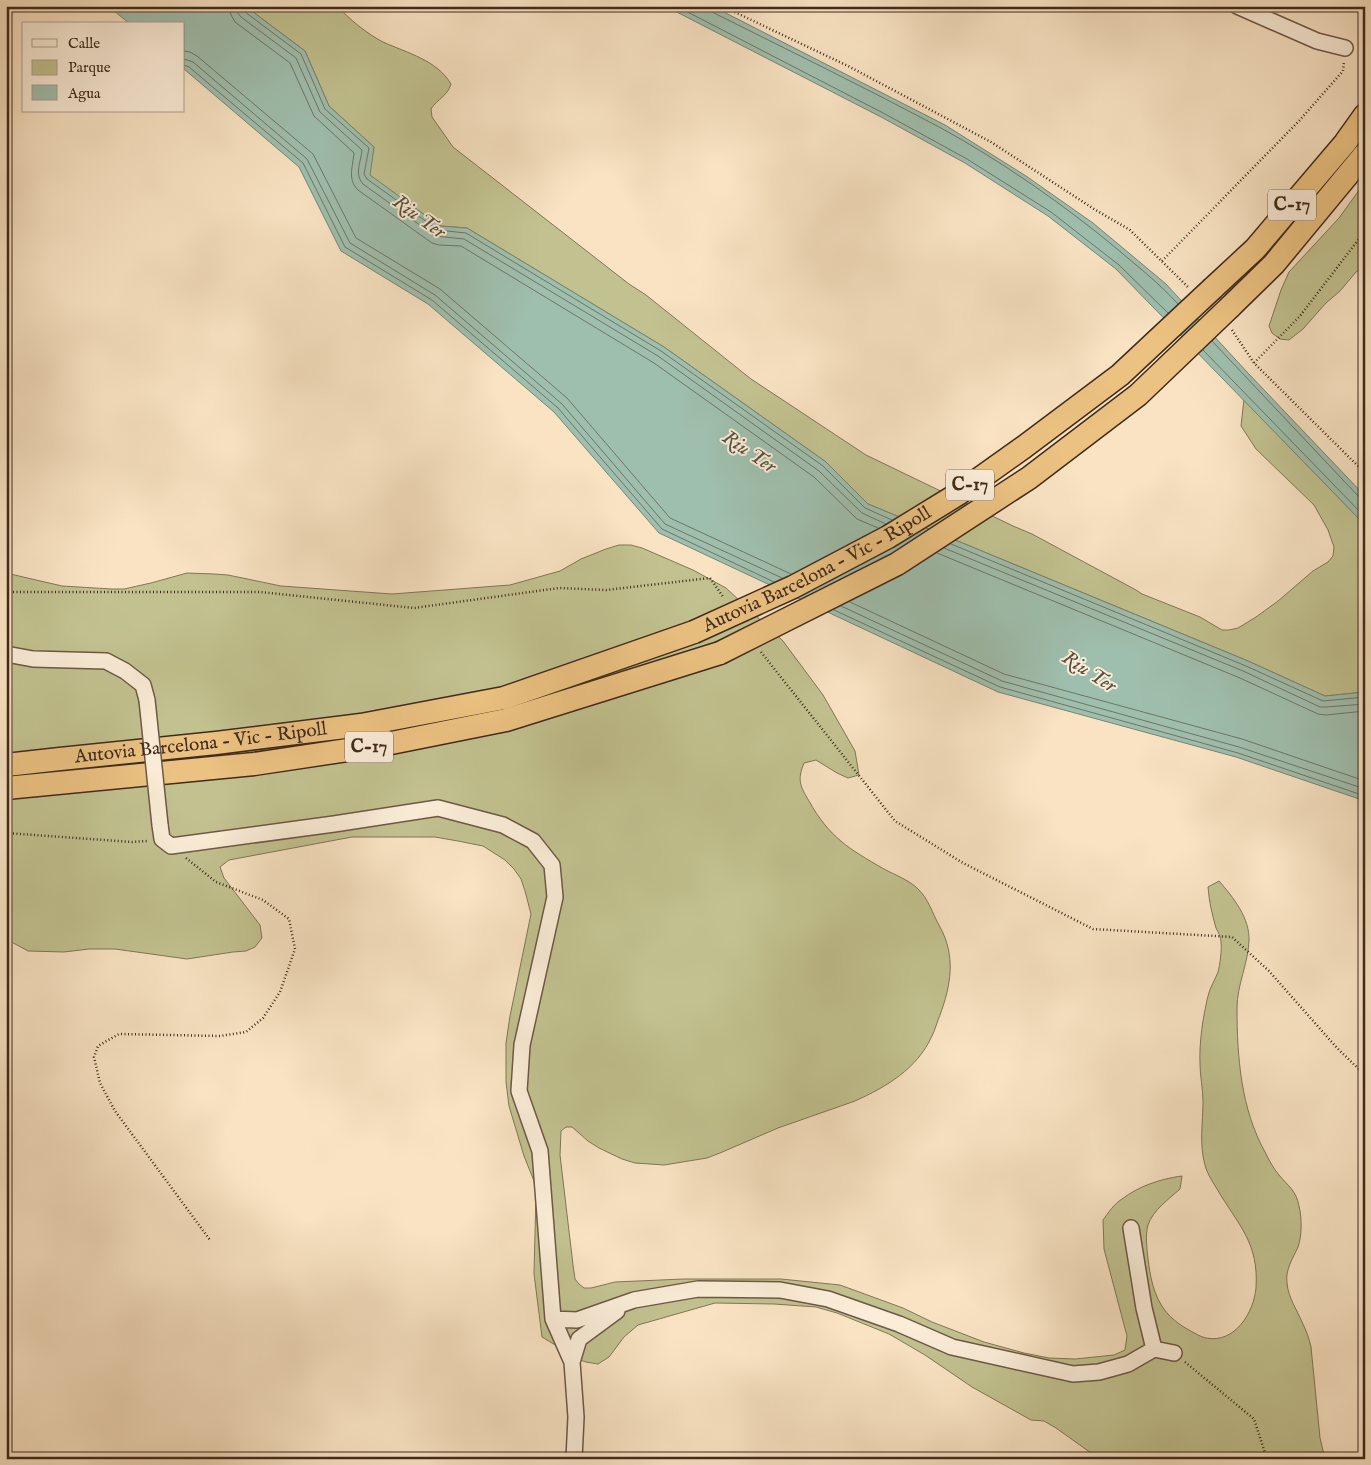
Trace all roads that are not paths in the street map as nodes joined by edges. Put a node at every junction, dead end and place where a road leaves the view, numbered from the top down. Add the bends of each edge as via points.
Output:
1 (1237, 6) edge
2 (1345, 48) road end
3 (1365, 115) edge
4 (1365, 154) edge
5 (6, 654) edge
6 (6, 765) edge
7 (6, 788) edge
8 (1131, 1228) dead end
9 (634, 1300) junction
10 (553, 1320) junction
11 (1154, 1349) junction
12 (1174, 1353) road end
13 (572, 1362) junction
14 (574, 1459) edge

1 - 2 street via 1317,41
3 - 6 highway, Autovia Barcelona - Vic - Ripoll / C-17, bridge via 1255,249 1203,290 1120,375 958,494 888,537 801,583 694,632 504,698 361,725
4 - 7 highway, Autovia Barcelona - Vic - Ripoll / C-17, bridge via 1228,316 1138,395 1028,478 897,564 720,653 506,720 381,746 254,764
5 - 10 street, bridge via 33,659 106,661 144,685 164,837 334,824 438,808 503,826 533,841 552,865 555,897 522,1045 519,1091 540,1152
8 - 11 street
9 - 10 street via 577,1320
9 - 11 street via 698,1289 780,1290 828,1299 952,1347 1073,1374 1099,1372 1128,1364
9 - 13 street via 579,1340
10 - 13 street
11 - 12 street
13 - 14 street via 576,1417

